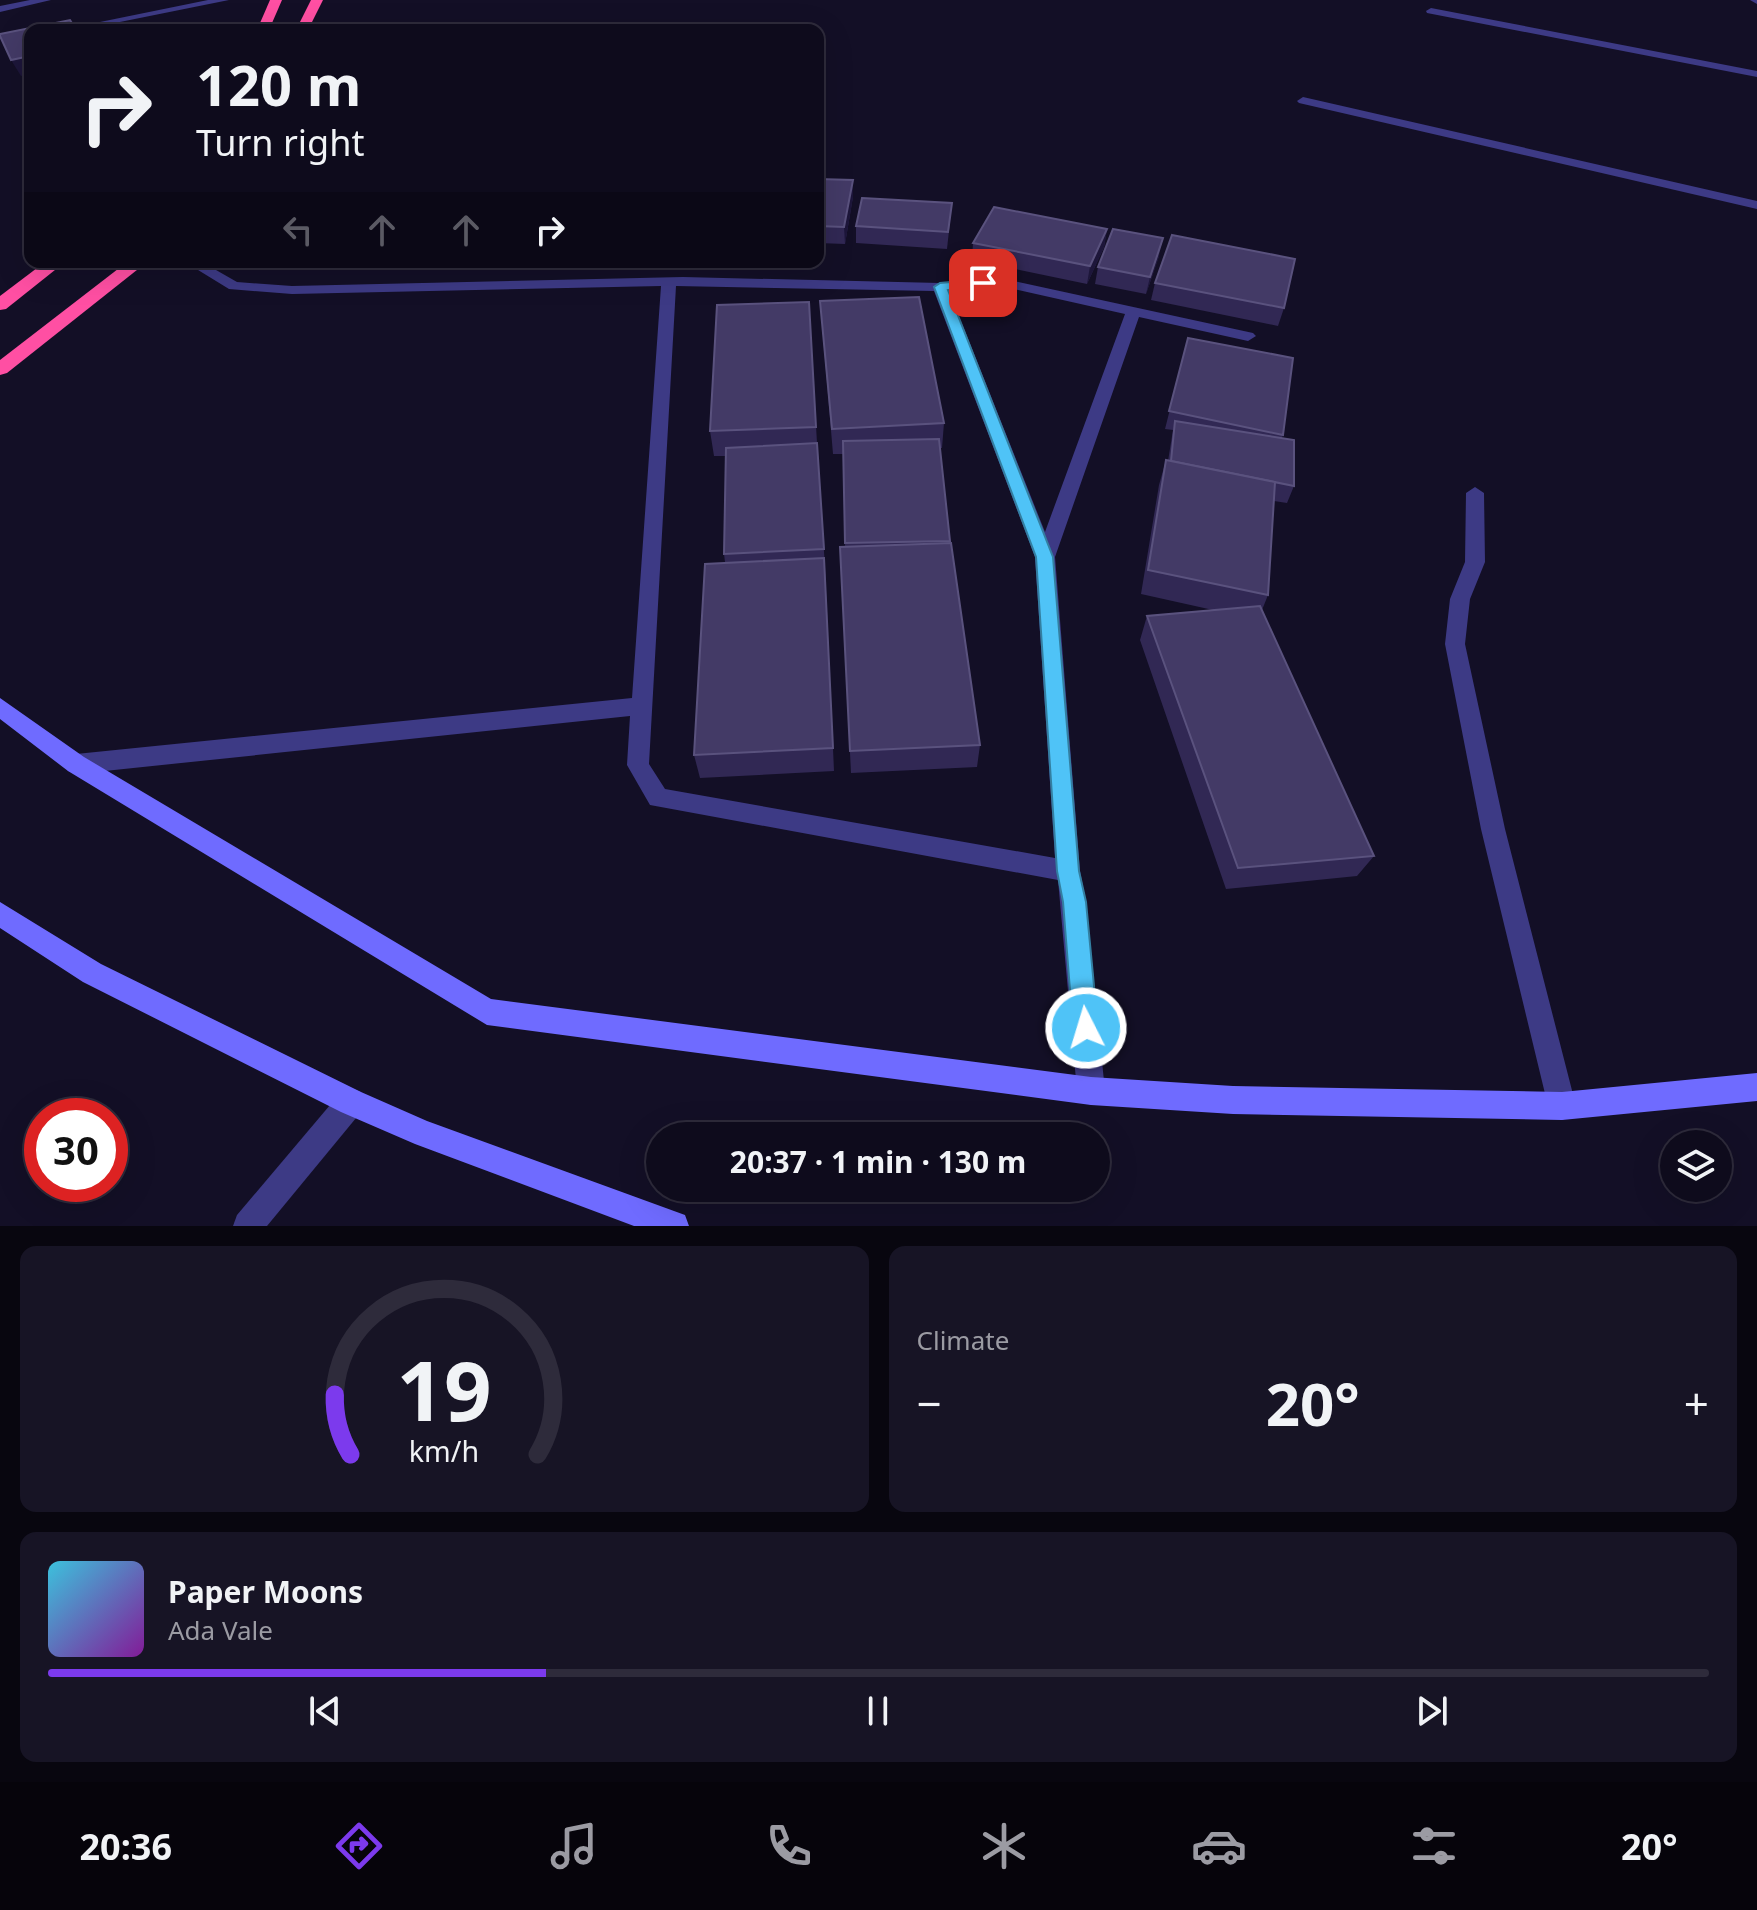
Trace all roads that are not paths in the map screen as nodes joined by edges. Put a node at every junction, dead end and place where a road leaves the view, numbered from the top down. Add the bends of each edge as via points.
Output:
1 (46, 0) edge
2 (224, 0) edge
3 (276, 0) edge
4 (317, 0) edge
5 (0, 9) edge
6 (1431, 11) dead end
7 (105, 22) dead end
8 (266, 24) edge
9 (305, 24) edge
10 (1757, 74) edge
11 (1303, 101) dead end
12 (1757, 205) edge
13 (48, 268) edge
14 (130, 268) edge
15 (202, 268) edge
16 (669, 282) junction
17 (940, 287) junction
18 (0, 305) edge
19 (1134, 311) junction
20 (1248, 336) dead end
21 (0, 369) edge
22 (1475, 493) dead end
23 (1045, 557) junction
24 (642, 706) junction
25 (0, 707) edge
26 (76, 764) junction
27 (1068, 871) junction
28 (0, 914) edge
29 (1757, 1087) edge
30 (1091, 1091) junction
31 (351, 1102) junction
32 (1562, 1106) junction
33 (248, 1226) edge
34 (674, 1226) edge

1 - 5 street
2 - 7 street
3 - 8 highway
4 - 9 highway
6 - 10 street
11 - 12 street
13 - 18 highway
14 - 21 highway
15 - 16 street via 234,286 292,290
16 - 17 street
16 - 24 street
17 - 19 street via 1000,282
17 - 23 street
19 - 20 street
19 - 23 street
22 - 32 street via 1475,562 1460,599 1455,644 1493,829
23 - 27 street
24 - 26 street
24 - 27 street via 638,765 658,798
25 - 26 street
26 - 30 street via 487,1012
27 - 30 street
28 - 31 street via 92,973
29 - 32 street
30 - 32 street via 1233,1100
31 - 33 street
31 - 34 street

